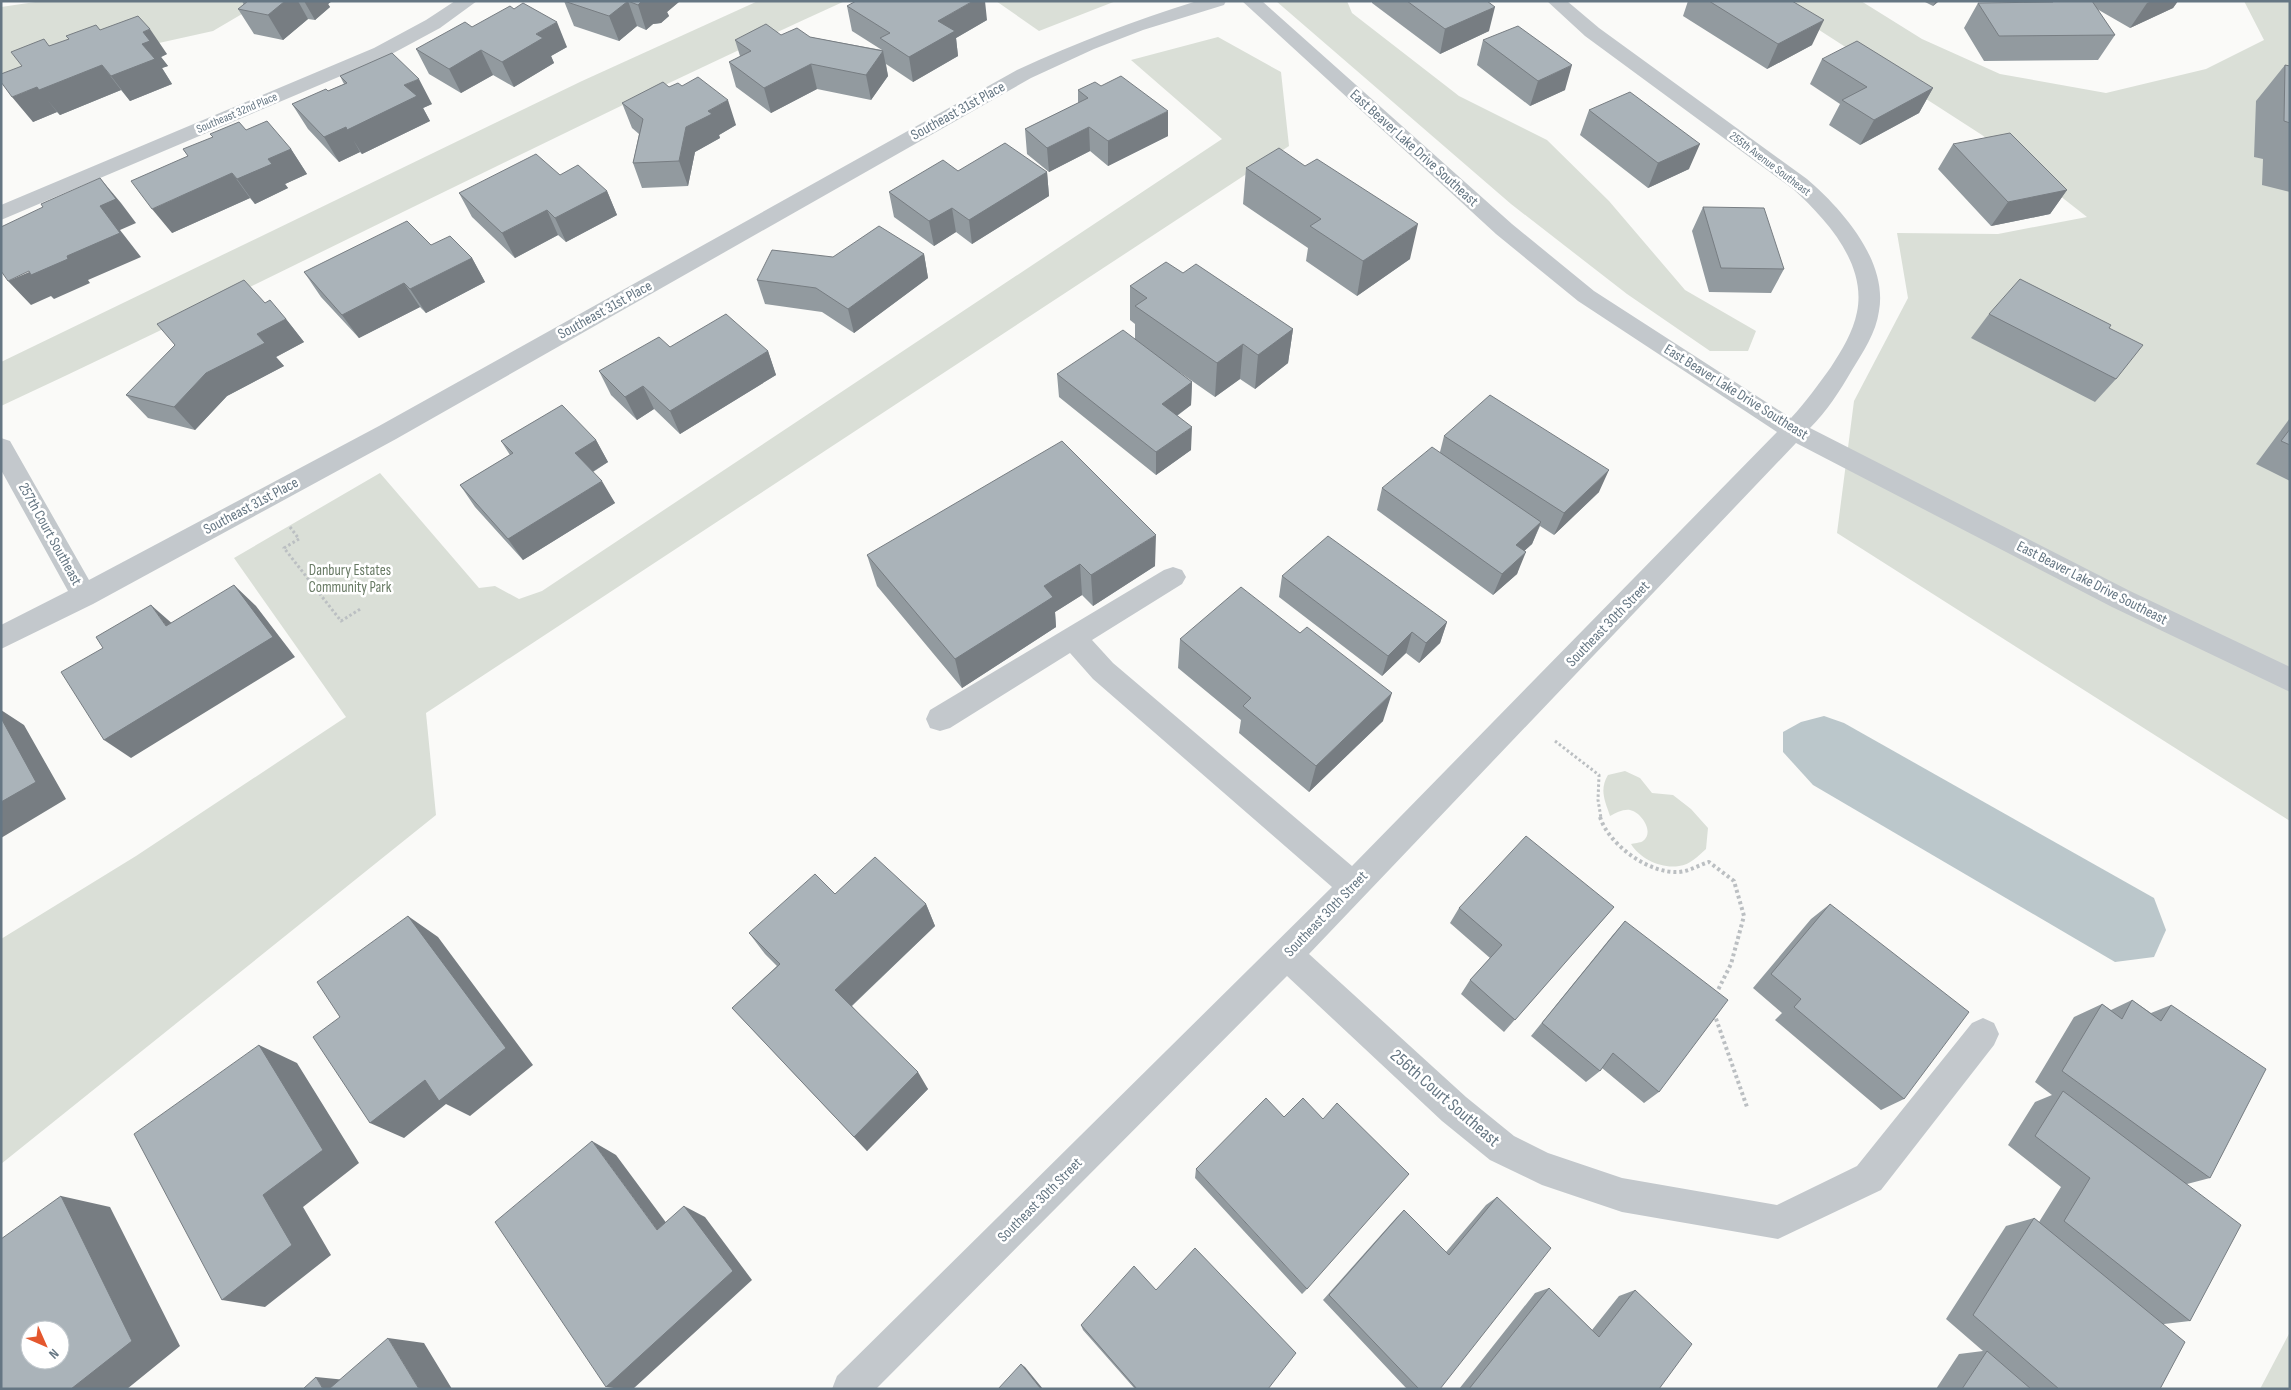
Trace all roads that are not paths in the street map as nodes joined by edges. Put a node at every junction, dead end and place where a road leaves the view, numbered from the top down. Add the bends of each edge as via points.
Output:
1 (468, 1) edge
2 (1217, 1) edge
3 (1251, 1) edge
4 (1556, 1) edge
5 (1, 213) edge
6 (1792, 430) junction
7 (1, 447) edge
8 (1173, 578) dead end
9 (84, 596) junction
10 (1, 638) edge
11 (1073, 638) junction
12 (2290, 680) edge
13 (940, 719) dead end
14 (1353, 886) junction
15 (1287, 955) junction
16 (1983, 1034) dead end
17 (850, 1389) edge

1 - 5 street, Southeast 32nd Place via 380,52
2 - 9 street, Southeast 31st Place via 1136,26 1024,74 380,436
3 - 6 street, East Beaver Lake Drive Southeast via 1504,229 1586,296
4 - 6 street, 255th Avenue Southeast via 1592,32 1800,184 1831,213 1859,255 1870,293 1866,323 1841,370 1814,409
6 - 12 street, East Beaver Lake Drive Southeast via 2121,599
6 - 14 street, Southeast 30th Street
7 - 9 street, 257th Court Southeast
8 - 11 street
9 - 10 street, Southeast 31st Place
11 - 13 street
11 - 14 street via 1103,671
14 - 15 street, Southeast 30th Street
15 - 16 street, 256th Court Southeast via 1454,1109 1502,1148 1542,1168 1622,1194 1778,1222 1869,1178
15 - 17 street, Southeast 30th Street

